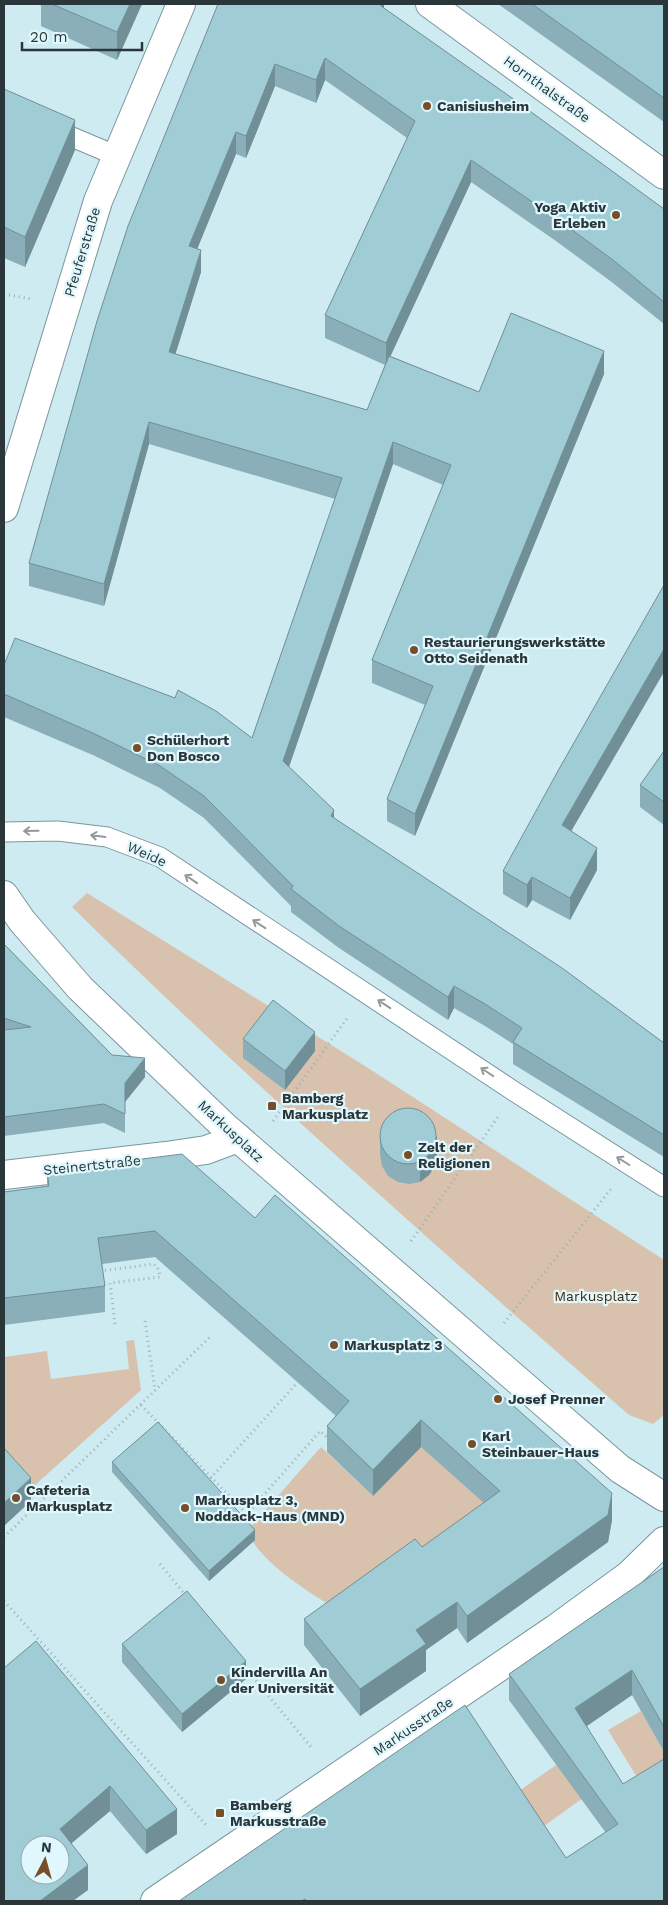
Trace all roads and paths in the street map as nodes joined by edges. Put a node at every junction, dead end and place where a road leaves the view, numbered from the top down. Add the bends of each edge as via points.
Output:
1 (181, 4) edge
2 (430, 4) edge
3 (38, 122) edge
4 (117, 156) junction
5 (664, 175) edge
6 (4, 508) edge
7 (4, 832) edge
8 (4, 895) edge
9 (366, 992) junction
10 (515, 1092) junction
11 (245, 1145) junction
12 (630, 1165) junction
13 (4, 1175) edge
14 (664, 1187) edge
15 (99, 1271) edge
16 (391, 1271) junction
17 (112, 1302) junction
18 (104, 1304) edge
19 (145, 1321) dead end
20 (115, 1325) dead end
21 (212, 1336) dead end
22 (482, 1349) junction
23 (298, 1382) edge
24 (155, 1391) junction
25 (141, 1405) junction
26 (334, 1444) edge
27 (212, 1478) junction
28 (205, 1485) edge
29 (664, 1497) edge
30 (4, 1528) edge
31 (8, 1533) junction
32 (4, 1536) edge
33 (664, 1541) edge
34 (160, 1564) dead end
35 (188, 1598) edge
36 (4, 1601) edge
37 (239, 1660) edge
38 (311, 1747) dead end
39 (230, 1852) junction
40 (156, 1901) edge

1 - 4 street, Pfeuferstraße
2 - 5 street, Hornthalstraße
3 - 4 lane
4 - 6 street, Pfeuferstraße via 98,201
9 -> 7 lane, Weide via 160,857 107,837 58,831
8 - 11 street, Markusplatz via 22,921 80,988
10 -> 9 lane
9 - 11 path
12 -> 10 lane
10 - 16 path
11 - 13 street, Steinertstraße
11 - 16 street, Markusplatz
12 - 14 lane
12 - 22 path
15 - 17 path via 154,1264 159,1270 160,1276 110,1283
16 - 22 street, Markusplatz
17 - 18 path
17 - 20 path
19 - 24 path
21 - 24 path
22 - 29 street, Markusplatz via 620,1468
23 - 27 path
24 - 25 path
25 - 27 path
25 - 31 path
26 - 27 path via 320,1431 246,1514
27 - 28 path
30 - 31 path
31 - 32 path
33 - 39 street, Markusstraße via 629,1575 555,1629
34 - 35 path
36 - 39 path
37 - 38 path
39 - 40 street, Markusstraße

